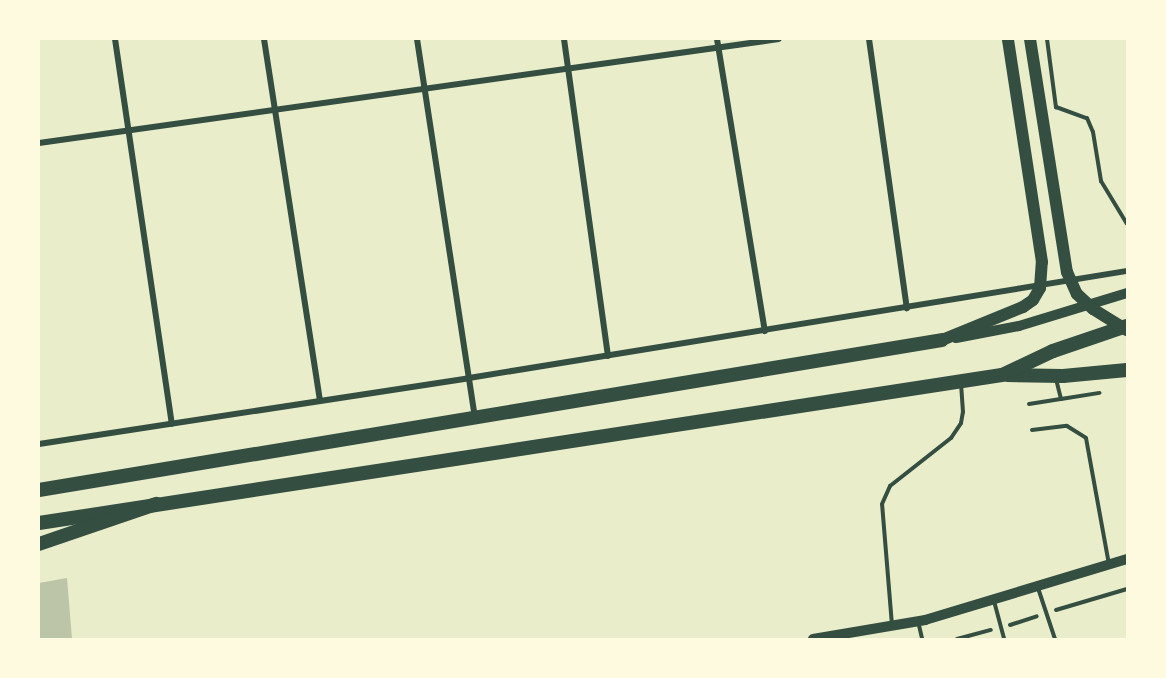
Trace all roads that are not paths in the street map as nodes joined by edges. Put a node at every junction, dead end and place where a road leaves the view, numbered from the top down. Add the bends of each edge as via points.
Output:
1 (115, 39) edge
2 (264, 39) edge
3 (417, 39) edge
4 (564, 39) edge
5 (717, 39) edge
6 (778, 39) edge
7 (869, 39) edge
8 (1008, 39) edge
9 (1030, 39) edge
10 (1047, 39) edge
11 (718, 47) junction
12 (569, 68) junction
13 (425, 88) junction
14 (275, 109) junction
15 (128, 130) junction
16 (39, 143) edge
17 (1127, 224) edge
18 (1127, 272) edge
19 (1040, 288) junction
20 (1127, 293) edge
21 (907, 308) junction
22 (1127, 328) edge
23 (765, 331) junction
24 (942, 340) junction
25 (608, 356) junction
26 (1127, 370) edge
27 (1002, 375) junction
28 (1055, 376) junction
29 (469, 378) junction
30 (960, 381) junction
31 (1100, 393) dead end
32 (1061, 399) junction
33 (320, 401) junction
34 (1029, 404) dead end
35 (475, 417) junction
36 (172, 424) junction
37 (1032, 430) dead end
38 (39, 444) edge
39 (39, 490) edge
40 (156, 504) junction
41 (39, 523) edge
42 (39, 544) edge
43 (1127, 559) edge
44 (1109, 565) junction
45 (1037, 587) junction
46 (994, 600) junction
47 (918, 621) junction
48 (892, 626) junction
49 (813, 639) edge
50 (922, 639) edge
51 (1004, 639) edge
52 (1055, 639) edge

1 - 15 street
2 - 14 street
3 - 13 street
4 - 12 street
5 - 11 street
6 - 11 street
7 - 21 street
8 - 19 main road via 1042,262
9 - 22 main road via 1067,272 1077,294
10 - 17 lane via 1056,107 1087,118 1101,181
11 - 12 street
11 - 23 street
12 - 13 street
12 - 25 street
13 - 14 street
13 - 29 street
14 - 15 street
14 - 33 street
15 - 16 street
15 - 36 street
18 - 19 street
19 - 21 street
19 - 24 main road via 1023,307
20 - 24 street via 1019,326
21 - 23 street
22 - 27 main road via 1053,351
23 - 25 street
24 - 35 main road
25 - 29 street
26 - 28 main road
27 - 28 main road
27 - 30 main road
28 - 32 lane
29 - 33 street
29 - 35 street
30 - 40 main road
30 - 48 lane via 963,412 951,438 890,486 882,504
31 - 32 lane
32 - 34 lane
33 - 36 street
35 - 39 main road
36 - 38 street
37 - 44 lane via 1067,426 1086,438
40 - 41 main road
40 - 42 main road
43 - 44 street
44 - 45 street
45 - 46 street
45 - 52 lane
46 - 47 street
46 - 51 lane
47 - 48 street
47 - 50 lane
48 - 49 street

